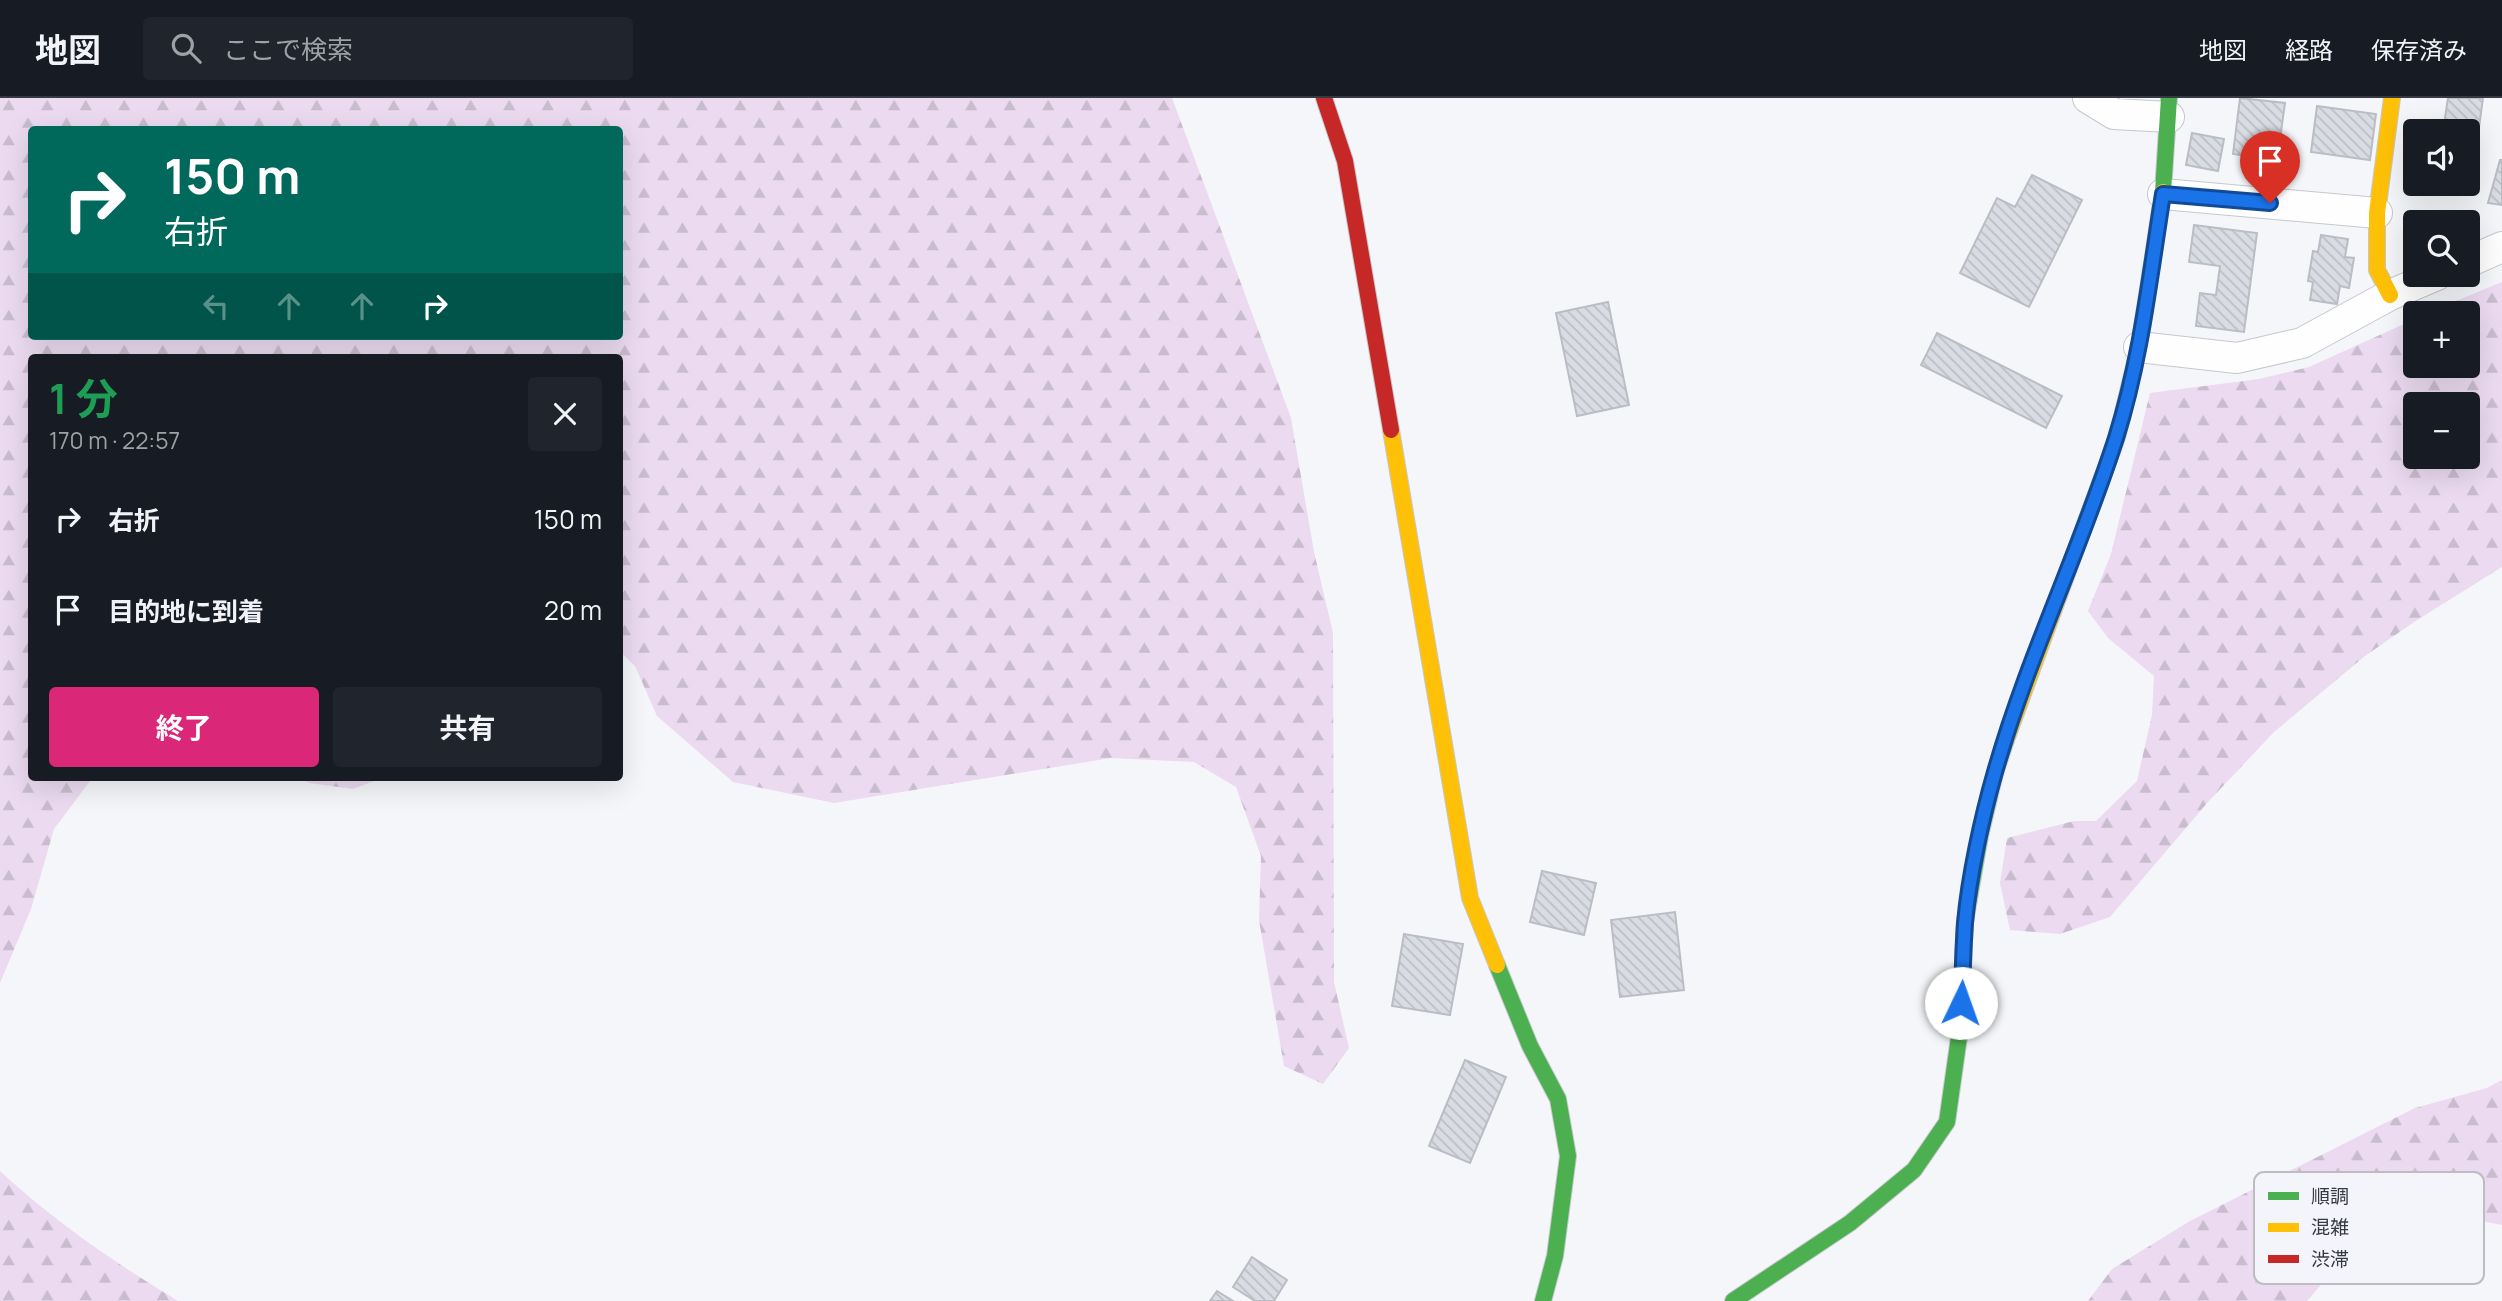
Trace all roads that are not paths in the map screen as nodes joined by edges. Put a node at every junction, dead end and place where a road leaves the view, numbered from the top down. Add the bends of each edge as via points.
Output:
1 (1324, 98) edge
2 (2088, 98) edge
3 (2392, 98) edge
4 (2169, 108) edge
5 (2163, 194) junction
6 (2377, 213) junction
7 (2502, 247) edge
8 (2480, 257) edge
9 (2409, 287) edge
10 (2390, 295) junction
11 (2138, 347) junction
12 (1543, 1301) edge
13 (1732, 1301) edge

1 - 12 street via 1345,161 1470,898 1530,1046 1558,1099 1568,1156 1555,1256
2 - 4 street via 2114,114
3 - 6 street
4 - 5 street
5 - 6 street
5 - 11 street
6 - 10 street via 2377,270
7 - 8 street
9 - 10 street
10 - 11 street via 2302,343 2237,358
11 - 13 street via 2117,436 1995,773 1965,922 1960,1030 1947,1122 1914,1170 1850,1223

